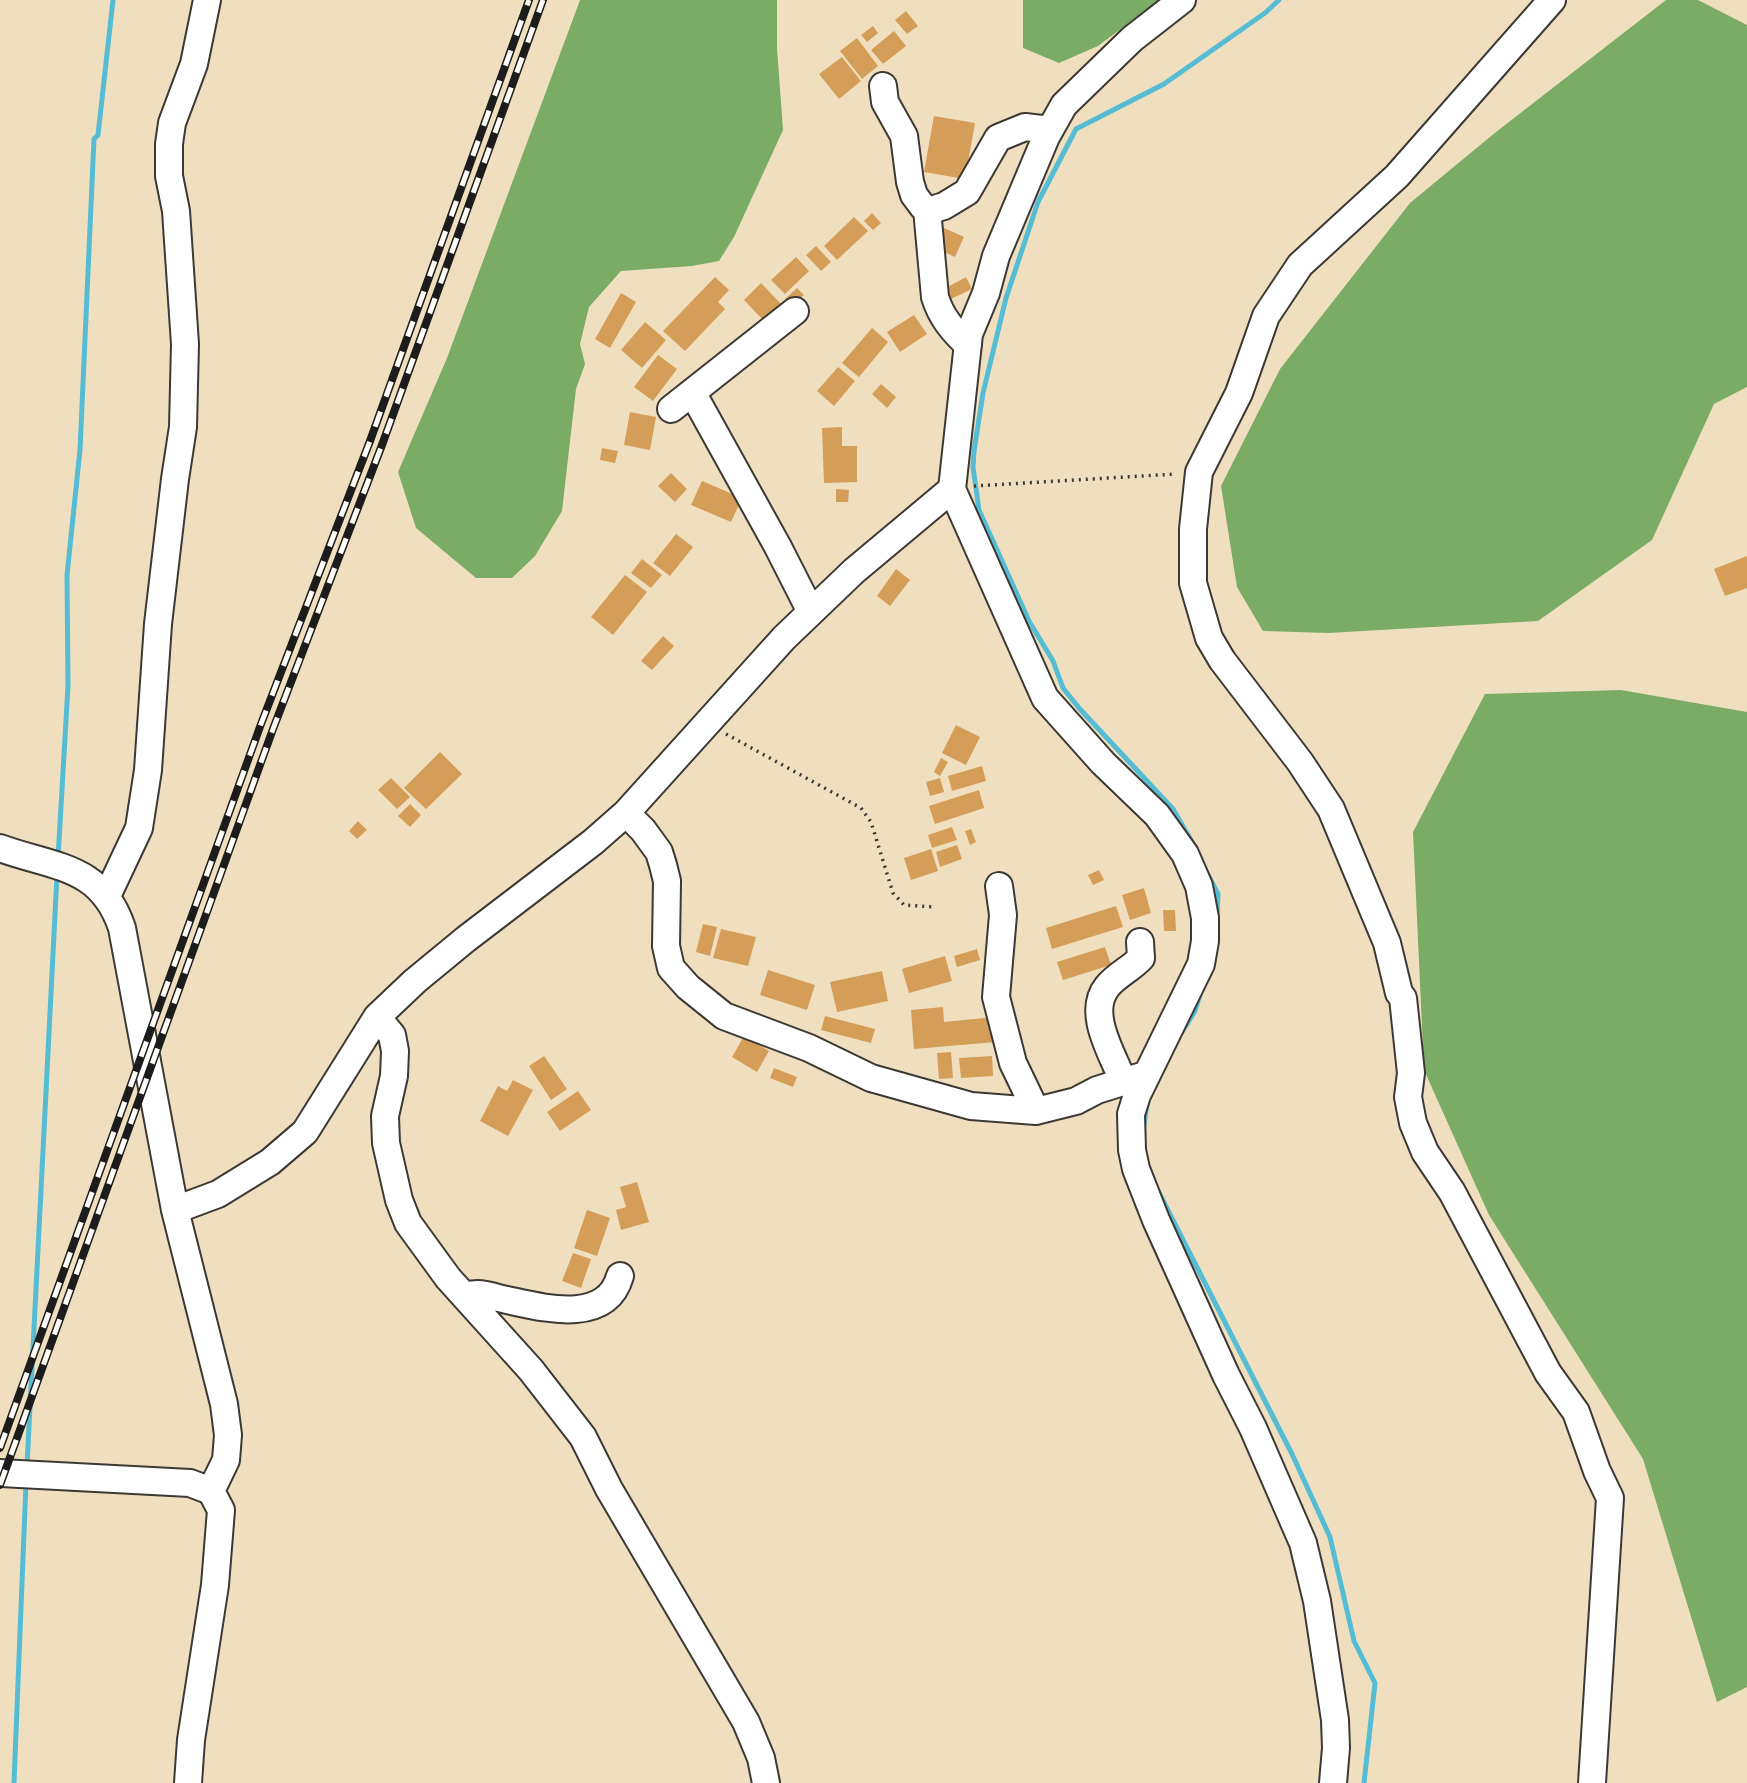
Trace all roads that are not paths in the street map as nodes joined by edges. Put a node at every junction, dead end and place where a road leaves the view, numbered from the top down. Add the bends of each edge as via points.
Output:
1 (207, 0) edge
2 (1182, 0) edge
3 (1552, 0) edge
4 (883, 86) dead end
5 (1050, 130) junction
6 (927, 209) junction
7 (795, 312) dead end
8 (968, 345) junction
9 (695, 392) junction
10 (671, 409) dead end
11 (952, 489) junction
12 (811, 612) junction
13 (626, 813) junction
14 (0, 848) edge
15 (999, 886) dead end
16 (107, 896) junction
17 (1140, 942) dead end
18 (377, 1017) junction
19 (1134, 1078) junction
20 (1036, 1111) junction
21 (175, 1210) junction
22 (620, 1276) dead end
23 (465, 1296) junction
24 (0, 1473) edge
25 (211, 1491) junction
26 (188, 1783) edge
27 (766, 1783) edge
28 (1333, 1783) edge
29 (1592, 1783) edge

1 - 16 street via 194,64 169,144 185,344 183,427 158,624 148,770 139,828
2 - 5 street via 1132,39 1064,105
3 - 29 street via 1397,176 1300,265 1266,316 1239,393 1199,472 1194,583 1209,638 1222,660 1331,809 1387,943 1403,998 1413,1123 1548,1373 1576,1412 1610,1497
4 - 6 street via 885,102 904,136 914,195
5 - 6 street via 1025,127 999,138 967,192 944,206
5 - 8 street via 996,256
6 - 8 street via 934,297 939,311
7 - 9 street
8 - 11 street
9 - 10 street
9 - 12 street
11 - 12 street
11 - 19 street via 1045,698 1157,815 1185,854 1199,886 1205,918 1201,964
12 - 13 street
13 - 18 street via 466,939
13 - 20 street via 659,852 663,865 671,968 724,1016 809,1048 871,1078 971,1106
14 - 16 street via 71,871 95,883
15 - 20 street via 1003,915 996,997 1013,1063
16 - 21 street via 126,946
17 - 19 street via 1141,958 1106,987 1099,1002 1104,1033
18 - 21 street via 305,1132 270,1162 218,1194
18 - 23 street via 392,1035 394,1051 385,1116 399,1200 408,1223
19 - 20 street
19 - 28 street via 1132,1150 1136,1169 1303,1543 1335,1720
21 - 25 street via 228,1435 226,1460
22 - 23 street via 605,1301 585,1308 537,1306 478,1293
23 - 27 street via 583,1437 746,1722
24 - 25 street via 190,1483
25 - 26 street via 221,1510 221,1534

